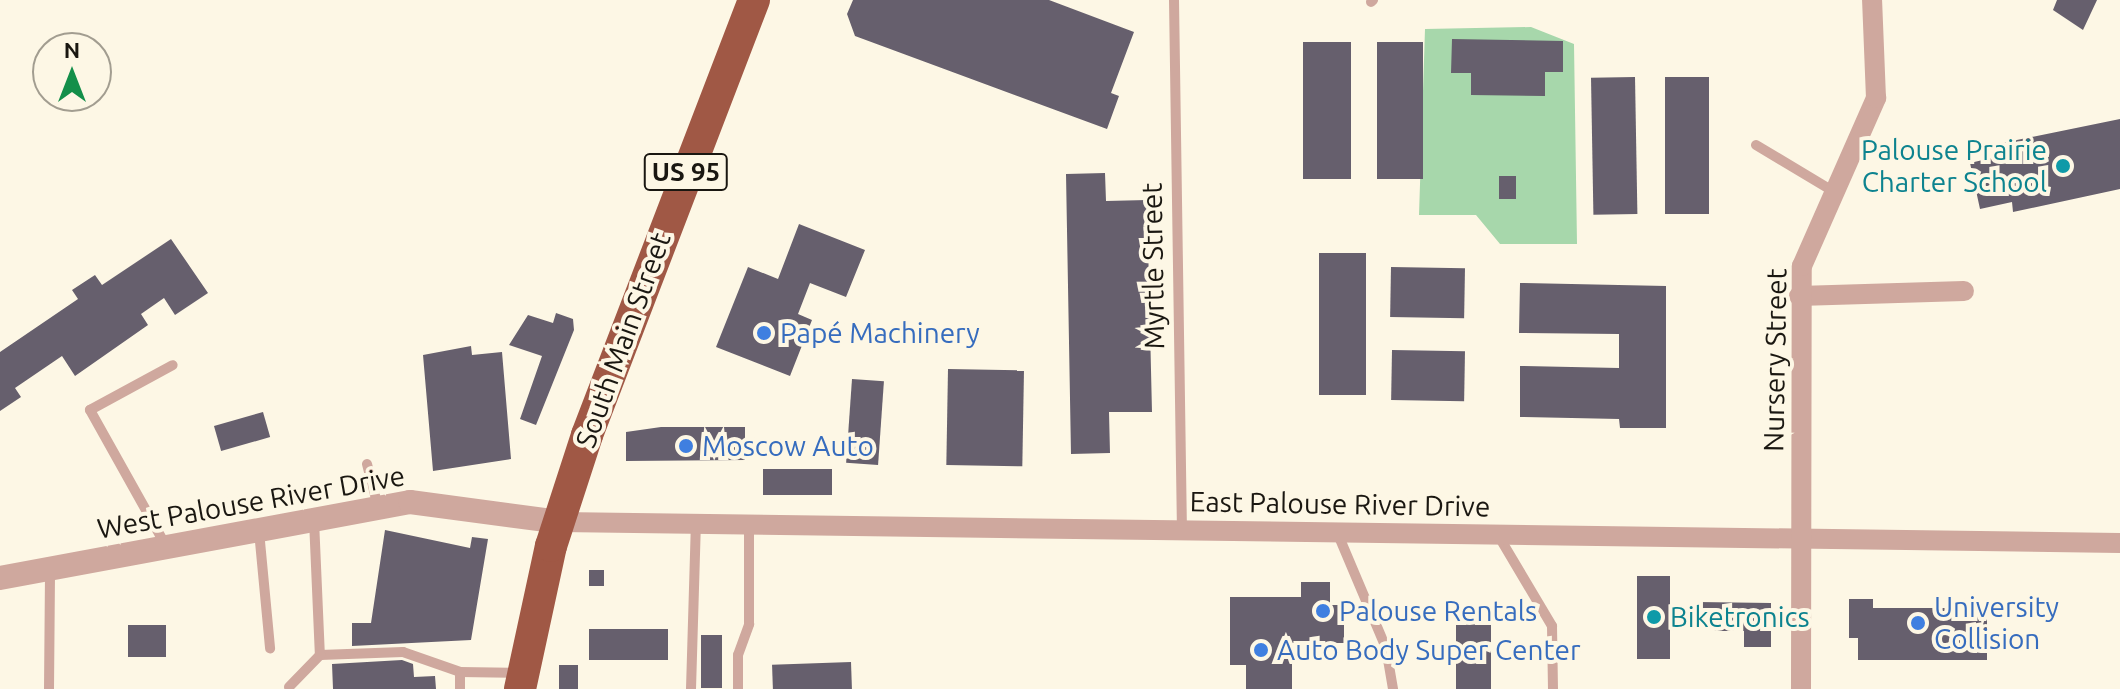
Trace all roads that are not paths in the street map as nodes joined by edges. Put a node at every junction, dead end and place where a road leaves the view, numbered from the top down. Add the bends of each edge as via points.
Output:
1 (754, 0) edge
2 (1174, 0) edge
3 (1872, 0) edge
4 (1756, 145) dead end
5 (1833, 191) junction
6 (1964, 291) dead end
7 (1799, 296) junction
8 (173, 365) dead end
9 (367, 464) dead end
10 (378, 507) junction
11 (314, 518) junction
12 (560, 522) junction
13 (696, 525) junction
14 (749, 526) junction
15 (258, 529) junction
16 (1182, 530) junction
17 (1337, 532) junction
18 (1497, 533) junction
19 (1800, 535) junction
20 (2120, 543) edge
21 (166, 546) junction
22 (50, 569) junction
23 (0, 578) edge
24 (270, 648) dead end
25 (320, 655) junction
26 (460, 672) junction
27 (522, 681) edge
28 (289, 687) dead end
29 (49, 689) edge
30 (460, 689) edge
31 (691, 689) edge
32 (738, 689) edge
33 (1393, 689) edge
34 (1553, 689) edge
35 (1801, 689) edge

1 - 12 highway, South Main Street / US 95 via 619,344
2 - 16 lane, Myrtle Street
3 - 5 street, Nursery Street via 1876,98
4 - 5 lane
5 - 7 street, Nursery Street via 1813,231
6 - 7 street
7 - 19 street, Nursery Street
8 - 21 lane via 90,410
9 - 10 lane
10 - 11 street, West Palouse River Drive
10 - 12 street, West Palouse River Drive via 438,504
11 - 15 street, West Palouse River Drive
11 - 25 lane
12 - 13 street, East Palouse River Drive
12 - 27 highway, South Main Street / US 95
13 - 14 street, East Palouse River Drive
13 - 31 lane
14 - 16 street, East Palouse River Drive
14 - 32 lane via 749,624 738,655
15 - 21 street, West Palouse River Drive
15 - 24 lane
16 - 17 street, East Palouse River Drive
17 - 18 street, East Palouse River Drive
17 - 33 lane via 1376,619
18 - 19 street, East Palouse River Drive
18 - 34 lane via 1552,626
19 - 20 street, East Palouse River Drive
19 - 35 street, Nursery Street
21 - 22 street, West Palouse River Drive
22 - 23 street, West Palouse River Drive
22 - 29 lane
25 - 26 lane via 403,652
25 - 28 lane
26 - 27 lane
26 - 30 lane

